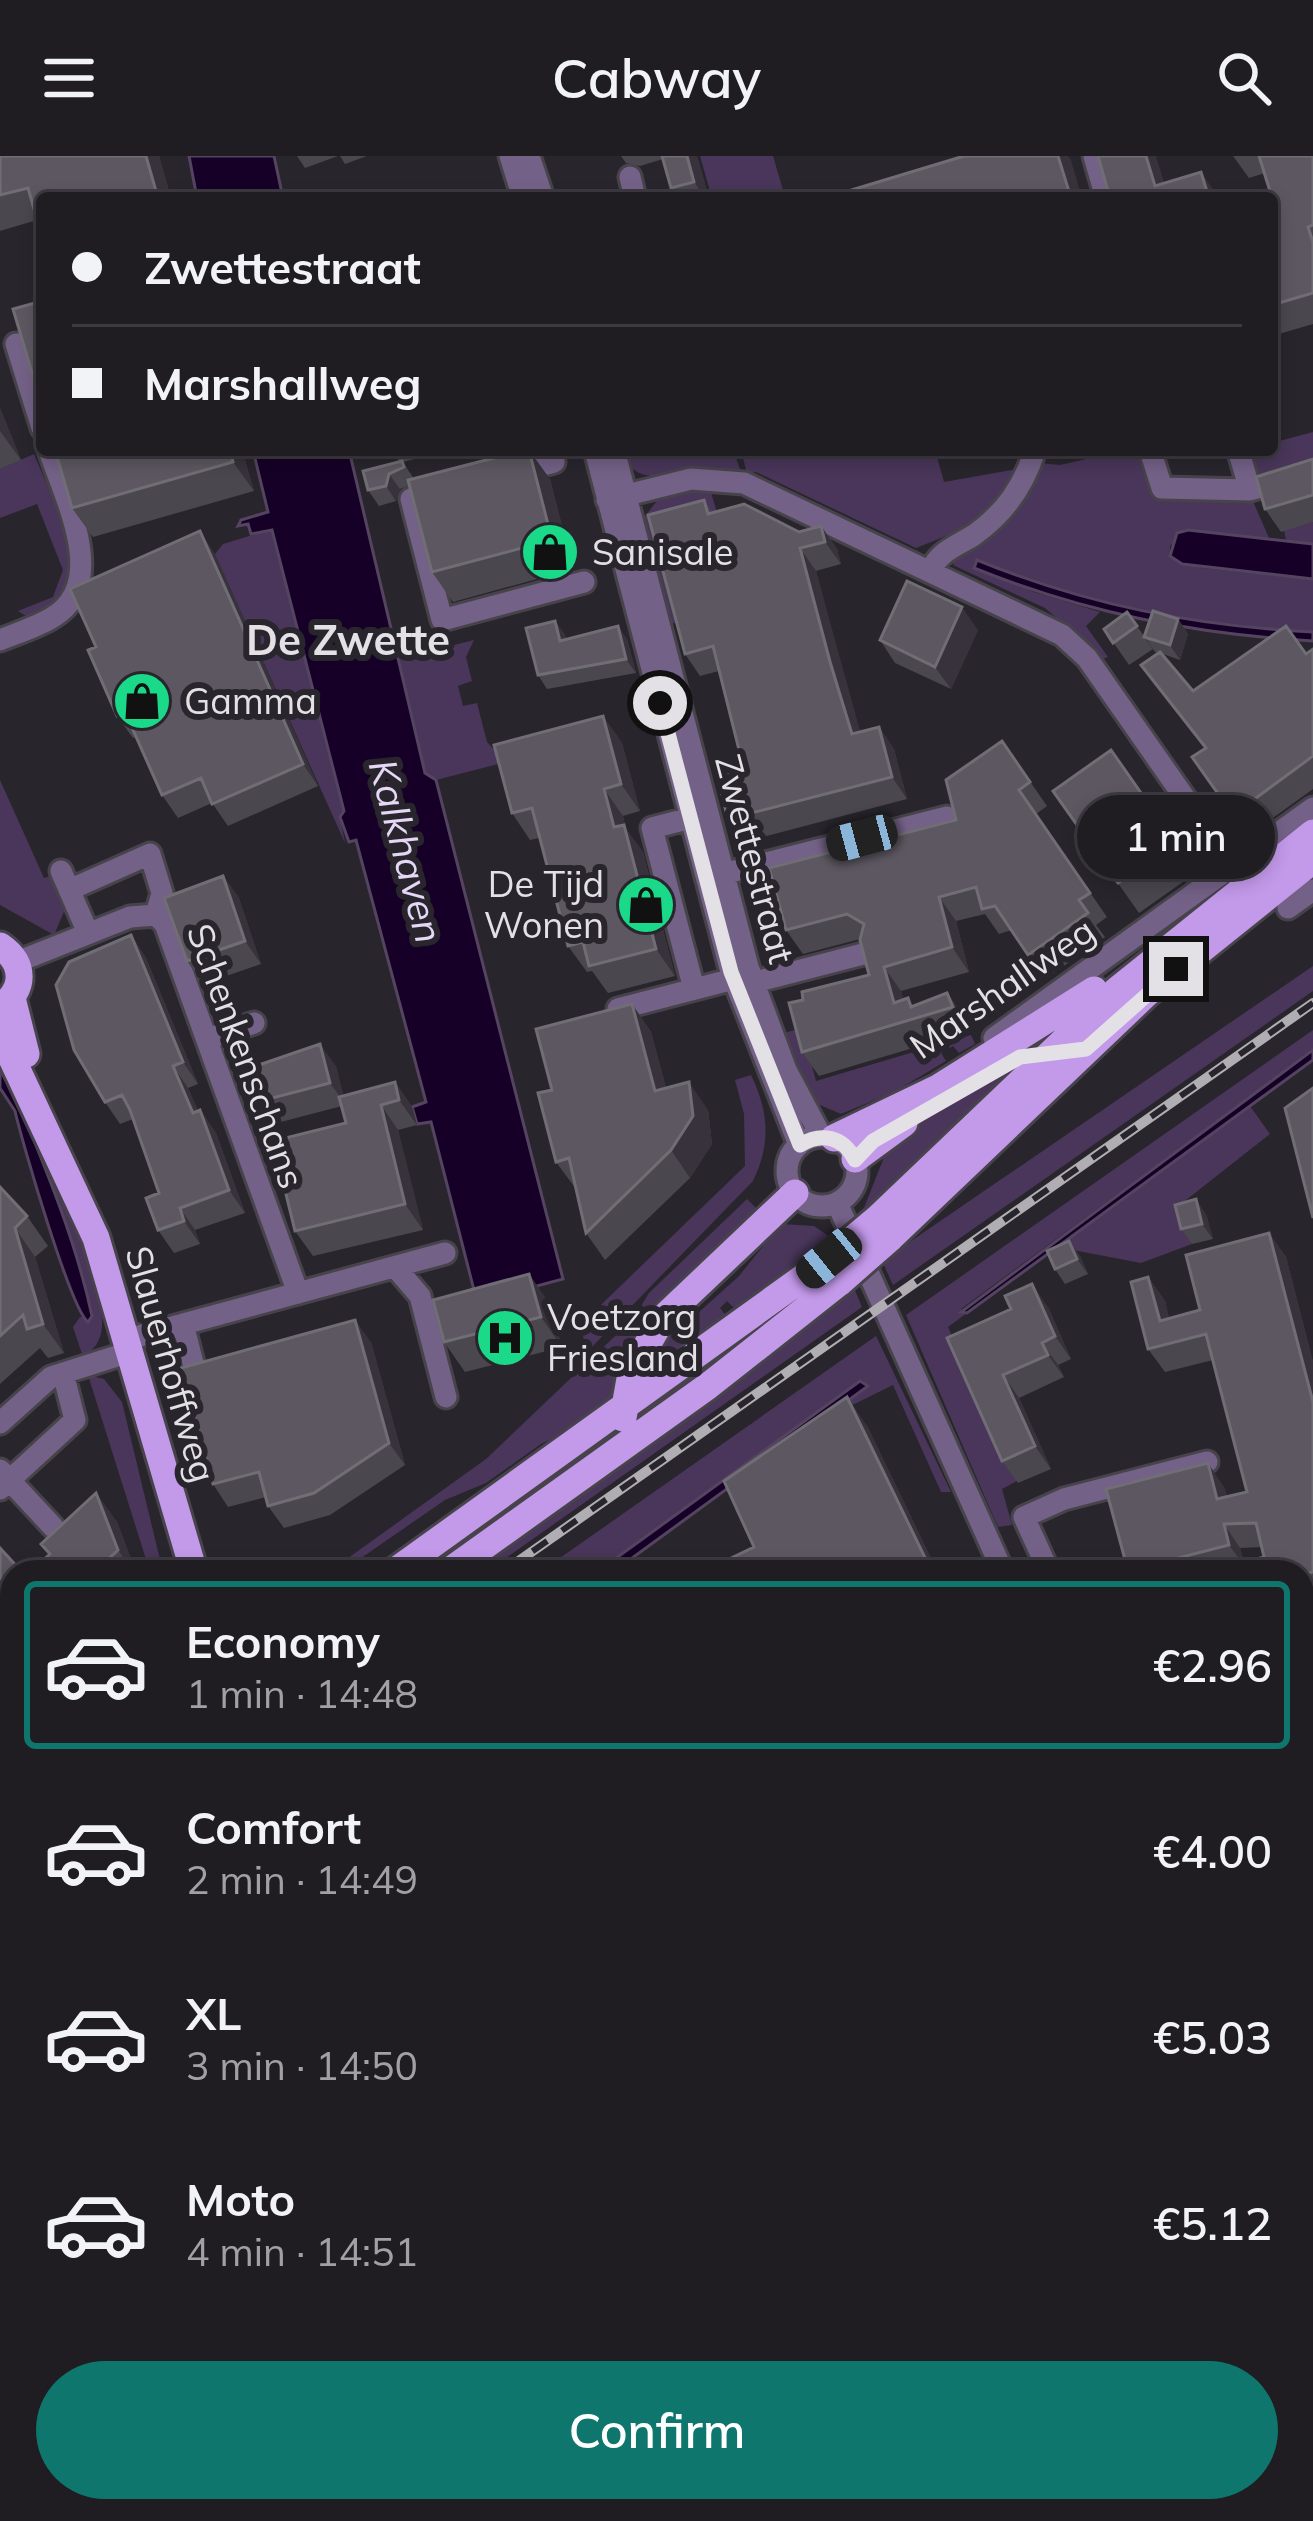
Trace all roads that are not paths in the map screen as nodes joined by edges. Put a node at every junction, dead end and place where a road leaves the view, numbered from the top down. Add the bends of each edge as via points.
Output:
1 (510, 156) edge
2 (529, 156) edge
3 (1094, 156) edge
4 (522, 192) edge
5 (541, 192) edge
6 (1104, 192) edge
7 (16, 344) edge
8 (36, 409) edge
9 (51, 456) edge
10 (598, 456) edge
11 (614, 456) edge
12 (1032, 456) edge
13 (1152, 456) edge
14 (1239, 456) edge
15 (554, 462) dead end
16 (1313, 472) edge
17 (496, 477) edge
18 (454, 488) edge
19 (1250, 490) junction
20 (616, 498) junction
21 (930, 571) junction
22 (584, 582) dead end
23 (0, 640) edge
24 (1313, 808) edge
25 (699, 816) junction
26 (947, 817) edge
27 (1313, 833) edge
28 (1313, 860) edge
29 (1233, 867) junction
30 (715, 876) junction
31 (1313, 890) edge
32 (187, 899) edge
33 (1288, 908) dead end
34 (155, 915) junction
35 (88, 933) junction
36 (866, 953) edge
37 (9, 954) edge
38 (1141, 969) junction
39 (743, 981) junction
40 (694, 989) junction
41 (6, 1002) edge
42 (618, 1009) edge
43 (254, 1023) dead end
44 (0, 1033) edge
45 (207, 1040) junction
46 (1086, 1049) junction
47 (1051, 1051) junction
48 (909, 1103) junction
49 (40, 1111) junction
50 (828, 1137) junction
51 (800, 1145) junction
52 (855, 1160) junction
53 (795, 1193) junction
54 (836, 1203) junction
55 (884, 1228) junction
56 (445, 1253) dead end
57 (395, 1267) junction
58 (834, 1270) junction
59 (298, 1293) junction
60 (183, 1324) junction
61 (123, 1348) junction
62 (194, 1363) edge
63 (63, 1373) junction
64 (446, 1397) dead end
65 (625, 1407) junction
66 (0, 1423) edge
67 (1207, 1462) edge
68 (3, 1479) edge
69 (565, 1488) junction
70 (53, 1527) edge
71 (1034, 1539) junction
72 (175, 1560) edge
73 (190, 1560) edge
74 (411, 1560) edge
75 (465, 1560) edge
76 (997, 1560) edge
77 (1005, 1560) edge
78 (1044, 1560) edge

1 - 4 street
2 - 5 street
3 - 6 street
7 - 8 street
9 - 23 street via 79,546 77,589 54,617
10 - 20 street, Zwettestraat
11 - 20 street, Zwettestraat
12 - 21 street via 1009,503 939,554
13 - 19 street via 1162,488
14 - 19 street
15 - 17 street
16 - 19 street
18 - 22 street via 411,499 442,620
20 - 21 street via 711,477 744,483
20 - 25 street, Zwettestraat
21 - 29 street via 1062,635 1087,658
24 - 29 street, Marshallweg
25 - 30 street, Zwettestraat
25 - 40 street via 652,828
26 - 30 street
27 - 38 main road, Marshallweg
28 - 46 main road
29 - 48 street, Marshallweg via 926,1079
30 - 39 street, Zwettestraat
31 - 33 street
32 - 34 street
34 - 35 street, Schenkenschans
34 - 35 street via 162,893 150,854 65,881
34 - 45 street, Schenkenschans
35 - 37 street, Schenkenschans
36 - 39 street
37 - 41 main road via 20,981
38 - 47 main road, Marshallweg
38 - 48 main road via 1108,979 1028,1036
39 - 40 street
39 - 50 street, Zwettestraat
39 - 51 street, Zwettestraat
40 - 42 street
41 - 49 main road, Slauerhoffweg
43 - 45 street
44 - 49 main road, Slauerhoffweg
45 - 59 street, Schenkenschans
46 - 47 main road
46 - 55 main road
47 - 52 main road via 997,1068 873,1141
47 - 55 main road, Marshallweg
48 - 50 main road
49 - 61 main road, Slauerhoffweg via 96,1238
50 - 51 street
50 - 52 street
51 - 53 street via 788,1163
52 - 54 street via 852,1190
53 - 54 street via 810,1204
53 - 65 main road via 662,1319 631,1372
54 - 76 street
55 - 58 main road, bridge
56 - 57 street
57 - 59 street
57 - 64 street via 417,1287
58 - 65 main road
58 - 69 main road
59 - 60 street
60 - 61 street
60 - 62 street
61 - 63 street
61 - 72 main road, Slauerhoffweg
61 - 73 main road, Slauerhoffweg
63 - 66 street
63 - 68 street via 75,1420
65 - 69 main road via 620,1429 578,1461
65 - 74 main road
67 - 71 street via 1064,1499 1024,1517
68 - 70 street
69 - 75 main road
71 - 77 street
71 - 78 street

